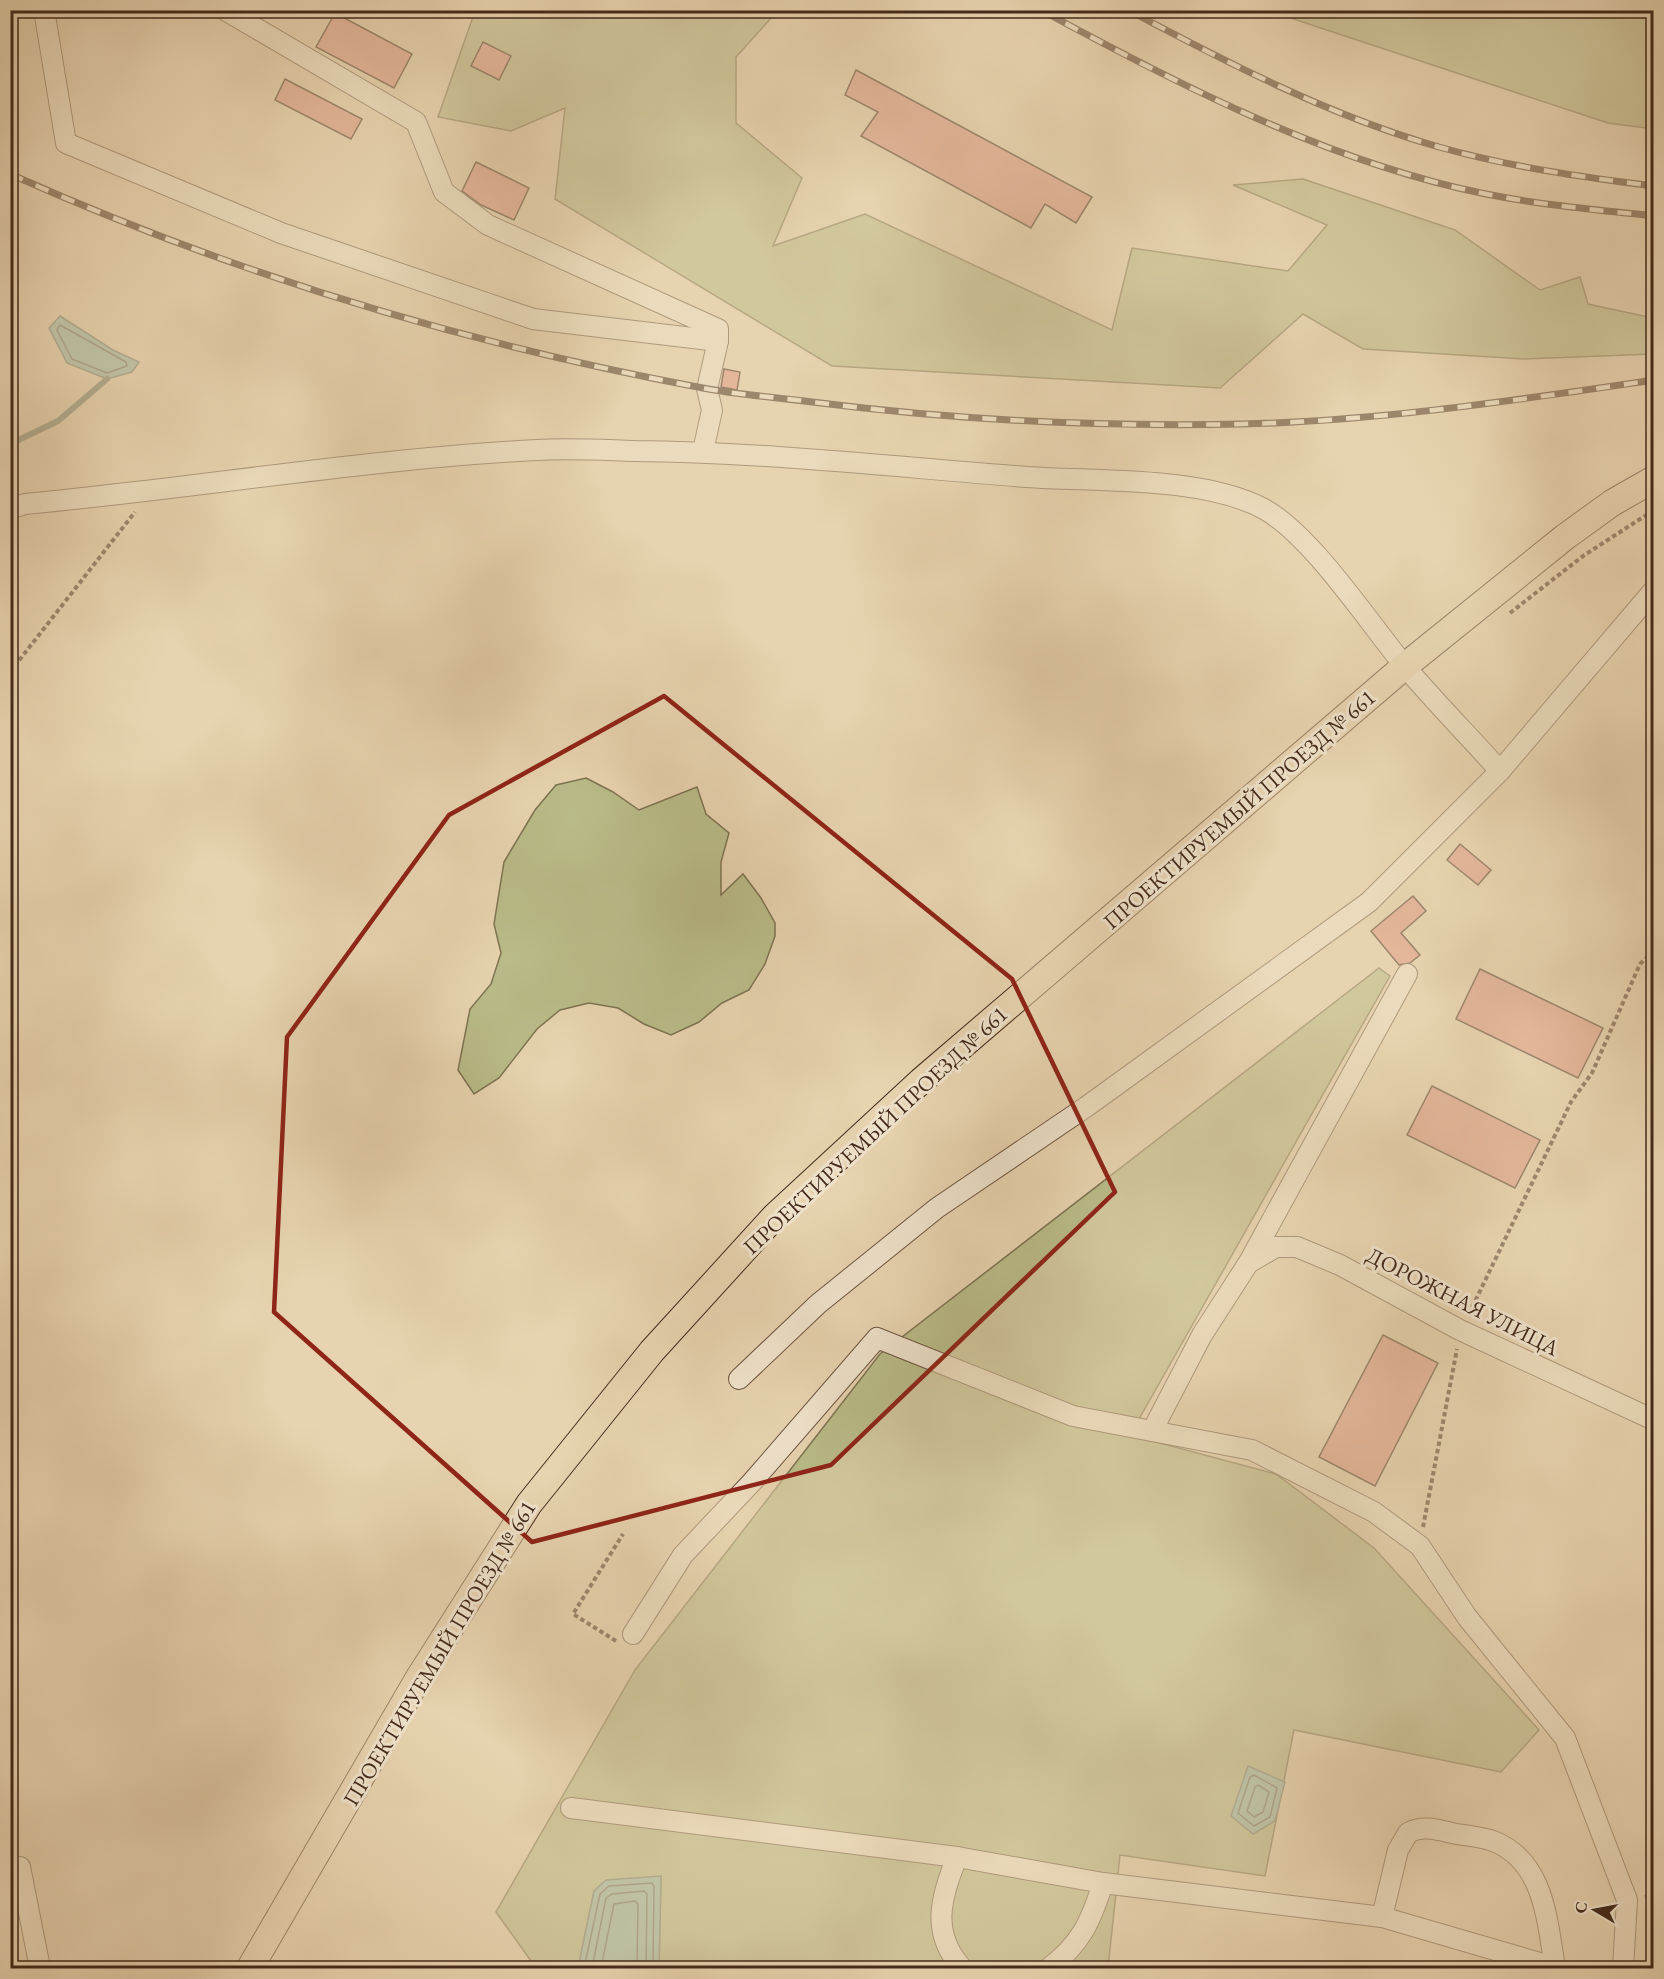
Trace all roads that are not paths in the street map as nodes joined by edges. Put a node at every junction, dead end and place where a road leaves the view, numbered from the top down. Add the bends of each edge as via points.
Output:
1 (44, 10) edge
2 (225, 10) edge
3 (718, 341) junction
4 (703, 452) junction
5 (1653, 479) edge
6 (10, 509) edge
7 (1653, 590) edge
8 (1405, 666) junction
9 (1500, 771) junction
10 (1407, 974) dead end
11 (1250, 1262) junction
12 (739, 1379) dead end
13 (1653, 1420) edge
14 (1152, 1431) junction
15 (633, 1634) road end
16 (571, 1808) dead end
17 (957, 1857) junction
18 (20, 1867) dead end
19 (1103, 1883) junction
20 (1382, 1917) junction
21 (40, 1968) edge
22 (250, 1968) edge
23 (962, 1968) edge
24 (1048, 1968) edge
25 (1556, 1968) edge
26 (1623, 1968) edge

1 - 3 street via 66,143 281,233 533,319
2 - 3 street via 416,122 444,192 488,225 718,329
3 - 4 street via 707,389 712,410
4 - 6 street via 541,449 440,457 25,504
4 - 8 street via 1158,484 1243,499 1268,511 1308,547
5 - 8 main road, ПРОЕКТИРУЕМЫЙ ПРОЕЗД № 661 via 1565,537
7 - 9 street
8 - 9 street
8 - 22 main road, ПРОЕКТИРУЕМЫЙ ПРОЕЗД № 661 via 921,1081 775,1216 652,1351 529,1504 418,1679
9 - 12 street via 1369,902 1086,1107 937,1208 818,1305
10 - 11 street
11 - 13 street, ДОРОЖНАЯ УЛИЦА via 1276,1247 1297,1247 1340,1265 1460,1330
11 - 14 street via 1202,1335
14 - 15 street via 1073,1416 877,1338 683,1555
14 - 26 street via 1252,1450 1374,1512 1420,1546 1467,1617 1565,1738 1627,1900
16 - 17 street
17 - 19 street
17 - 23 street via 939,1917 949,1953
18 - 21 street
19 - 20 street
19 - 24 street via 1087,1926 1070,1952
20 - 25 street
20 - 25 street via 1398,1850 1408,1833 1428,1828 1493,1841 1524,1865 1539,1889

